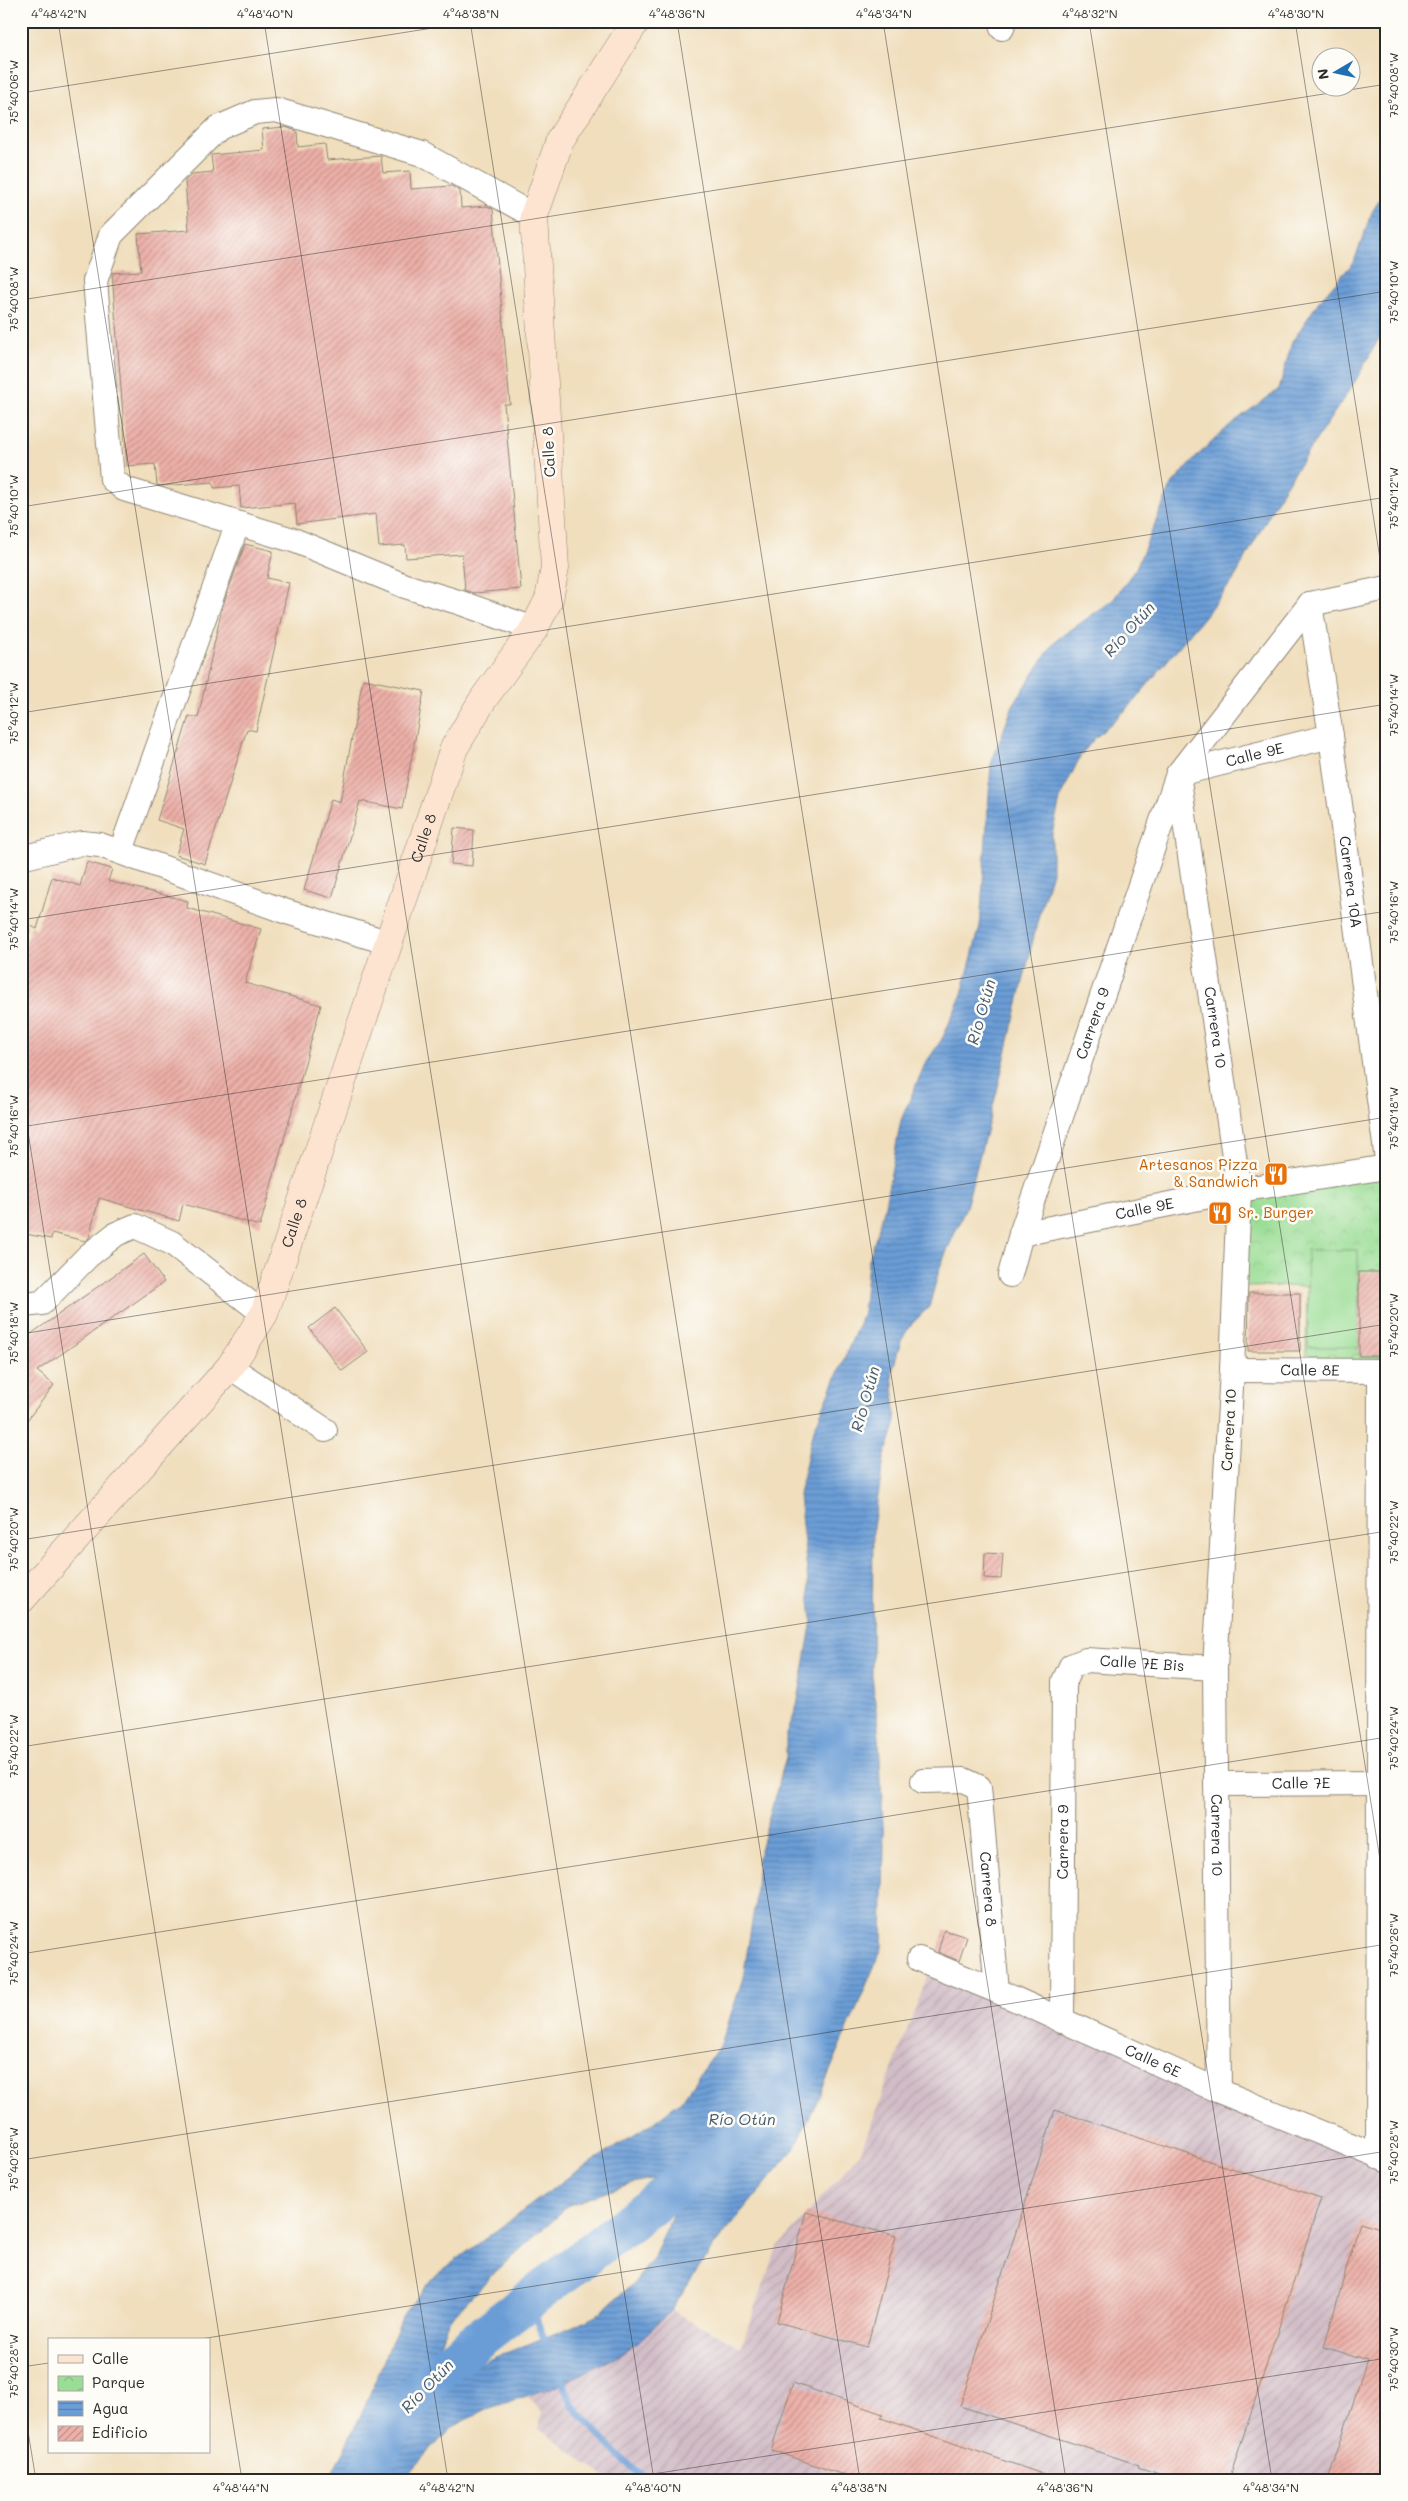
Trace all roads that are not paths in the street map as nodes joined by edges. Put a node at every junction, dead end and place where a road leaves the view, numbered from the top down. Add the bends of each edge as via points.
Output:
1 (636, 21) edge
2 (534, 216) junction
3 (237, 525) junction
4 (1387, 588) edge
5 (1310, 604) junction
6 (534, 629) junction
7 (1331, 736) junction
8 (1178, 774) junction
9 (121, 851) junction
10 (21, 858) edge
11 (390, 943) junction
12 (1387, 1160) edge
13 (1387, 1167) edge
14 (1239, 1190) junction
15 (1021, 1234) junction
16 (1010, 1275) dead end
17 (21, 1304) edge
18 (264, 1314) junction
19 (230, 1367) junction
20 (1232, 1370) junction
21 (1384, 1371) edge
22 (326, 1430) dead end
23 (21, 1600) edge
24 (1071, 1666) joint
25 (1215, 1668) junction
26 (923, 1781) dead end
27 (1383, 1783) edge
28 (1216, 1784) junction
29 (919, 1959) dead end
30 (997, 1991) junction
31 (1062, 2020) junction
32 (1219, 2091) junction
33 (1382, 2158) edge

1 - 2 street, Calle 8 via 560,140
2 - 3 street via 422,154 276,110 255,112 218,128 111,235 95,281 112,479 124,489 211,514
2 - 6 street, Calle 8 via 555,568 549,599
3 - 6 street via 296,541 405,586
3 - 9 street
4 - 5 street
5 - 7 street, Carrera 10A
5 - 8 street, Carrera 9
6 - 11 street, Calle 8 via 484,698 454,748
7 - 8 street, Calle 9E
7 - 12 street, Carrera 10A
8 - 14 street, Carrera 10
8 - 15 street, Carrera 9
9 - 10 street via 82,843
9 - 11 street via 209,885
11 - 18 street, Calle 8
13 - 14 street, Calle 9E
14 - 15 street, Calle 9E
14 - 20 street, Carrera 10
15 - 16 street, Carrera 9
17 - 18 street via 42,1303 88,1256 116,1234 135,1226 172,1243
18 - 19 street, Calle 8
19 - 22 street
19 - 23 street, Calle 8
20 - 21 street, Calle 8E
20 - 25 street, Carrera 10
21 - 27 street
24 - 25 street, Calle 7E Bis via 1086,1660
24 - 31 street, Carrera 9 via 1064,1681
25 - 28 street, Carrera 10
26 - 30 street, Carrera 8 via 964,1780 979,1787
27 - 28 street, Calle 7E
27 - 33 street
28 - 32 street, Carrera 10
29 - 30 street, Calle 6E
30 - 31 street, Calle 6E
31 - 32 street, Calle 6E
32 - 33 street, Calle 6E

